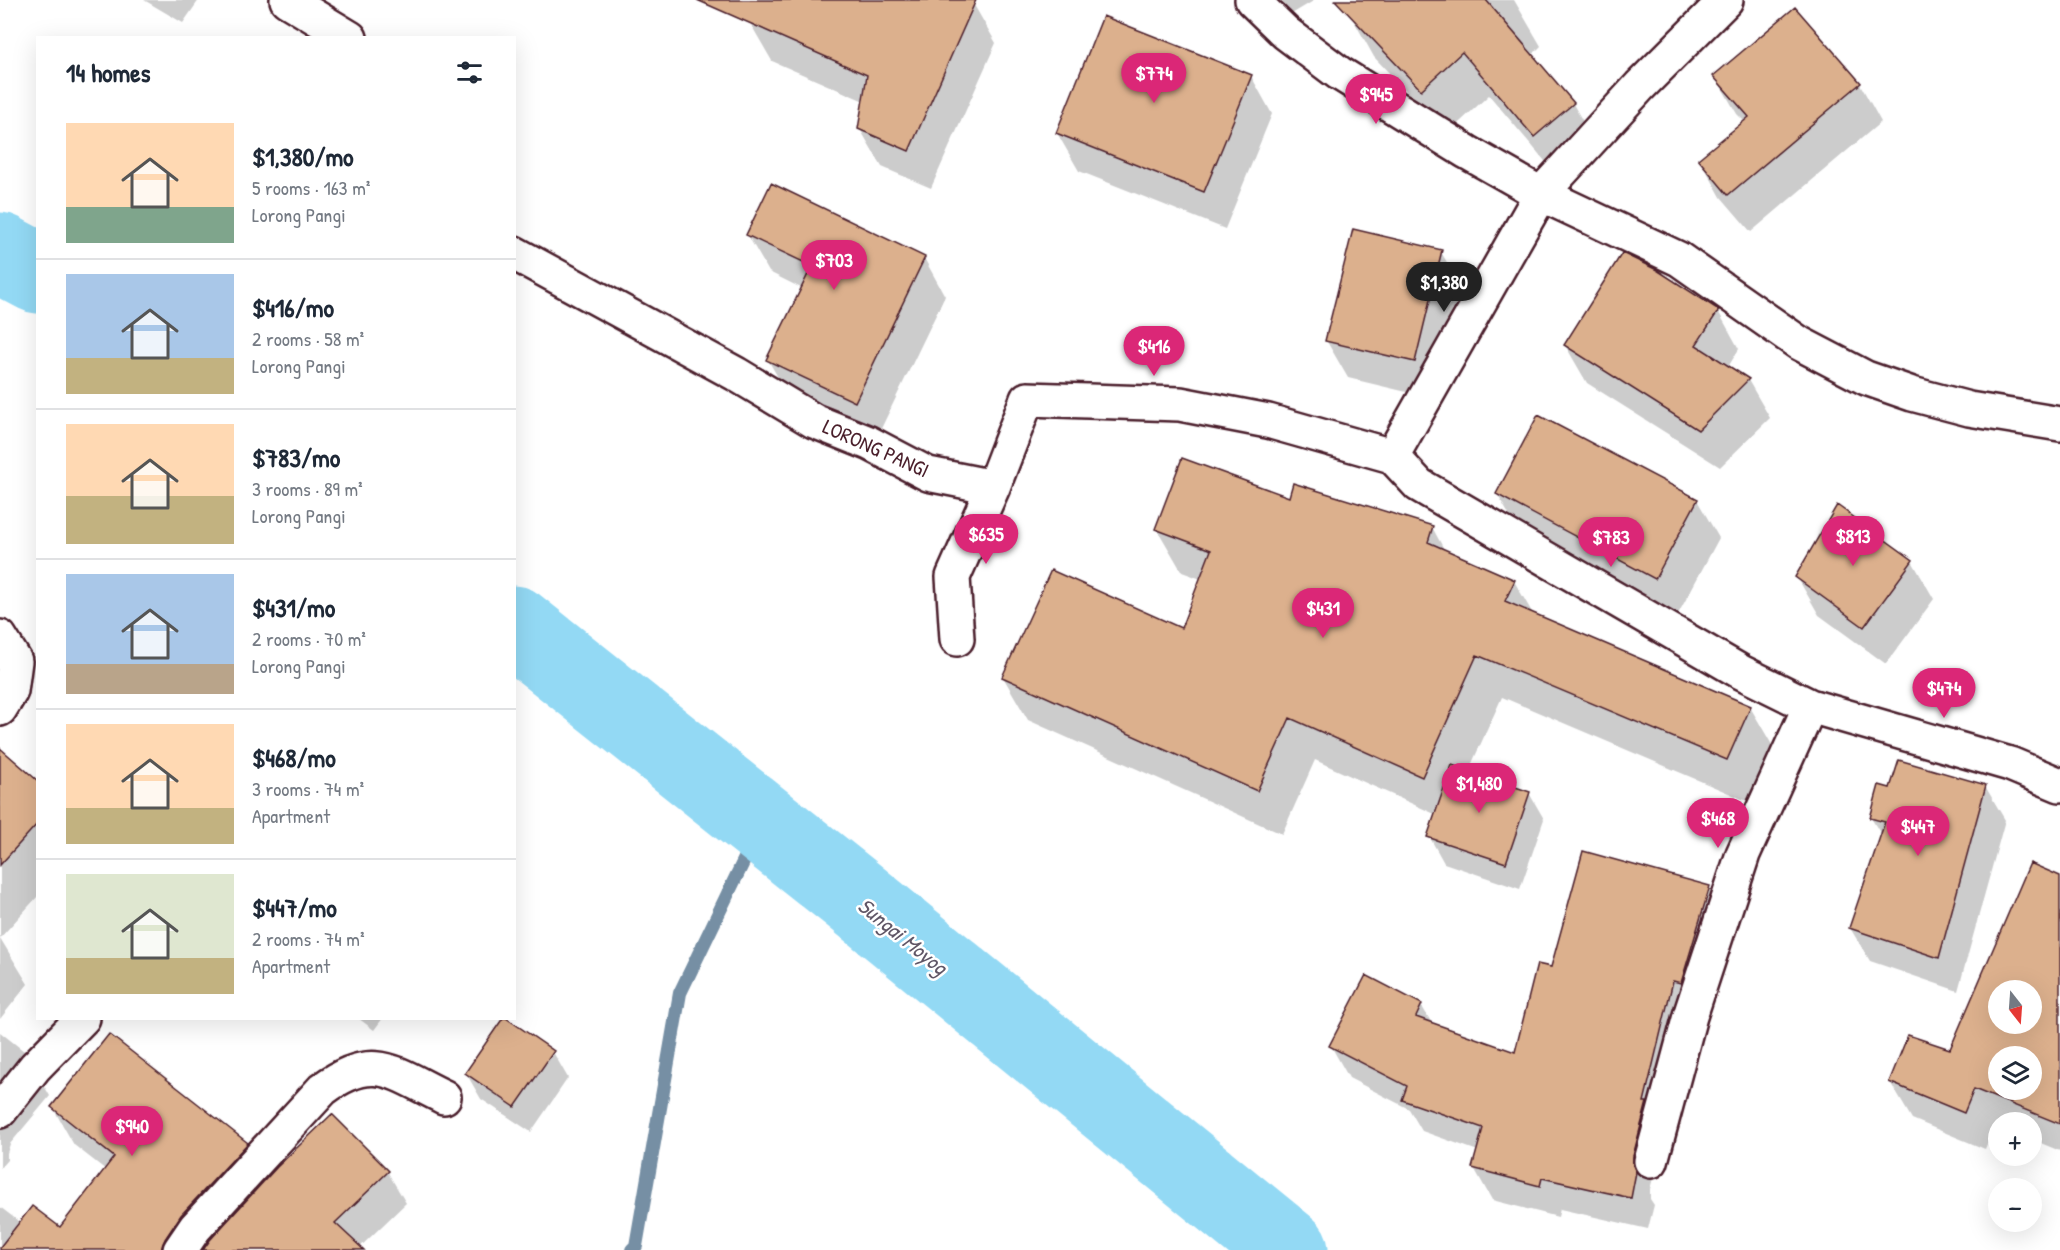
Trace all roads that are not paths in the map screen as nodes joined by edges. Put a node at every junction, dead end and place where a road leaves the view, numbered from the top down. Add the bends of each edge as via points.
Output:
1 (287, 0) edge
2 (1252, 0) edge
3 (1726, 0) edge
4 (347, 36) edge
5 (1541, 194) junction
6 (516, 254) edge
7 (2060, 424) edge
8 (1392, 456) junction
9 (993, 487) junction
10 (0, 637) edge
11 (957, 639) dead end
12 (1810, 706) junction
13 (0, 709) edge
14 (2060, 785) edge
15 (81, 1020) edge
16 (444, 1097) dead end
17 (0, 1111) edge
18 (1651, 1161) dead end
19 (180, 1250) edge

1 - 4 street
2 - 5 street via 1286,33 1339,73
3 - 5 street
5 - 7 street via 1679,259 1799,343 1866,378 1969,409
5 - 8 street
6 - 9 street, LORONG PANGI via 814,421 928,474
8 - 9 street via 1268,421 1180,404 1027,399
8 - 12 street via 1419,485 1731,666
9 - 11 street via 952,577
10 - 13 street via 15,661 11,691
12 - 14 street via 2010,764
12 - 18 street via 1743,854 1690,1016
15 - 17 street via 34,1067
16 - 19 street via 386,1069 371,1067 340,1077 323,1089 195,1228

